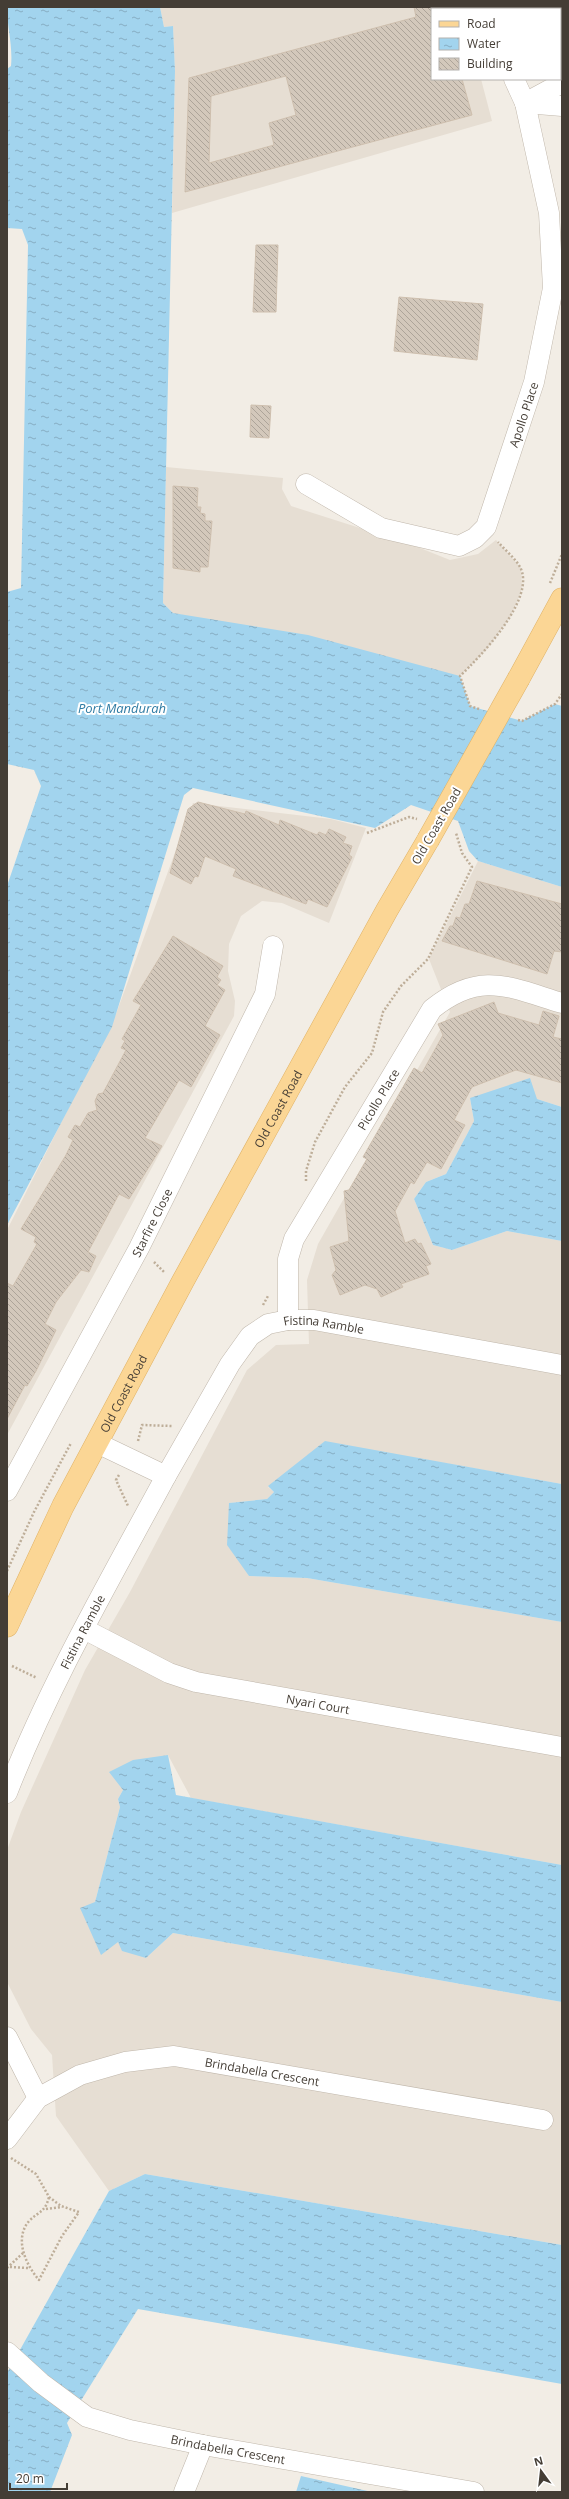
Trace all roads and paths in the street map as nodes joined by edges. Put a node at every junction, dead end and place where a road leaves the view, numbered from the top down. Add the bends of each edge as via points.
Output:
1 (514, 80) edge
2 (562, 83) edge
3 (525, 103) junction
4 (562, 106) edge
5 (306, 484) dead end
6 (496, 540) dead end
7 (562, 599) edge
8 (562, 694) edge
9 (485, 710) dead end
10 (515, 719) dead end
11 (449, 830) dead end
12 (425, 831) junction
13 (367, 833) dead end
14 (273, 946) dead end
15 (562, 1003) edge
16 (306, 1186) dead end
17 (270, 1291) dead end
18 (261, 1310) dead end
19 (288, 1320) junction
20 (562, 1365) edge
21 (178, 1420) dead end
22 (97, 1442) junction
23 (138, 1442) dead end
24 (120, 1474) dead end
25 (166, 1476) junction
26 (7, 1491) edge
27 (128, 1512) dead end
28 (7, 1626) edge
29 (84, 1629) junction
30 (12, 1666) dead end
31 (42, 1680) dead end
32 (562, 1747) edge
33 (7, 1792) edge
34 (7, 2037) edge
35 (38, 2098) junction
36 (543, 2120) dead end
37 (7, 2139) edge
38 (11, 2158) dead end
39 (49, 2196) junction
40 (61, 2206) junction
41 (46, 2209) junction
42 (23, 2253) junction
43 (8, 2267) edge
44 (28, 2268) junction
45 (7, 2352) edge
46 (203, 2445) junction
47 (184, 2492) edge
48 (474, 2492) edge

1 - 3 street, Apollo Place
2 - 3 street
3 - 4 street
3 - 5 street, Apollo Place via 549,213 553,288 534,382 486,527 475,538 458,546 381,528
6 - 9 path via 521,568 522,589 511,616 487,649 460,676 470,706
7 - 12 main road, Old Coast Road, bridge via 519,678
8 - 10 path via 555,704 522,721
11 - 16 path via 456,832 462,853 472,867 428,960 401,986 383,1012 372,1053 345,1087 315,1142 306,1171
12 - 13 path via 409,817
12 - 22 main road, Old Coast Road
14 - 26 street, Starfire Close via 265,994 139,1248
15 - 19 street, Picollo Place via 503,985 480,984 450,995 432,1009 294,1239 288,1260
17 - 18 path
19 - 20 street, Fistina Ramble via 314,1320
19 - 25 street, Fistina Ramble via 268,1324 250,1336 230,1364
21 - 23 path via 173,1426 142,1425
22 - 25 street
22 - 28 main road, Old Coast Road via 63,1506
24 - 27 path via 116,1480
25 - 29 street, Fistina Ramble
29 - 32 street, Nyari Court via 168,1673 196,1682
29 - 33 street, Fistina Ramble via 27,1742
30 - 31 path
34 - 35 street
35 - 36 street, Brindabella Crescent via 80,2076 125,2062 174,2056
35 - 37 street, Brindabella Crescent
38 - 39 path via 36,2174
39 - 40 path
39 - 41 path
40 - 41 path
40 - 44 path via 79,2212 62,2236 39,2280
41 - 42 path via 29,2221 22,2238
42 - 43 path
42 - 44 path
43 - 44 path
45 - 46 street, Brindabella Crescent via 41,2384 87,2417 130,2430
46 - 47 street
46 - 48 street, Brindabella Crescent

